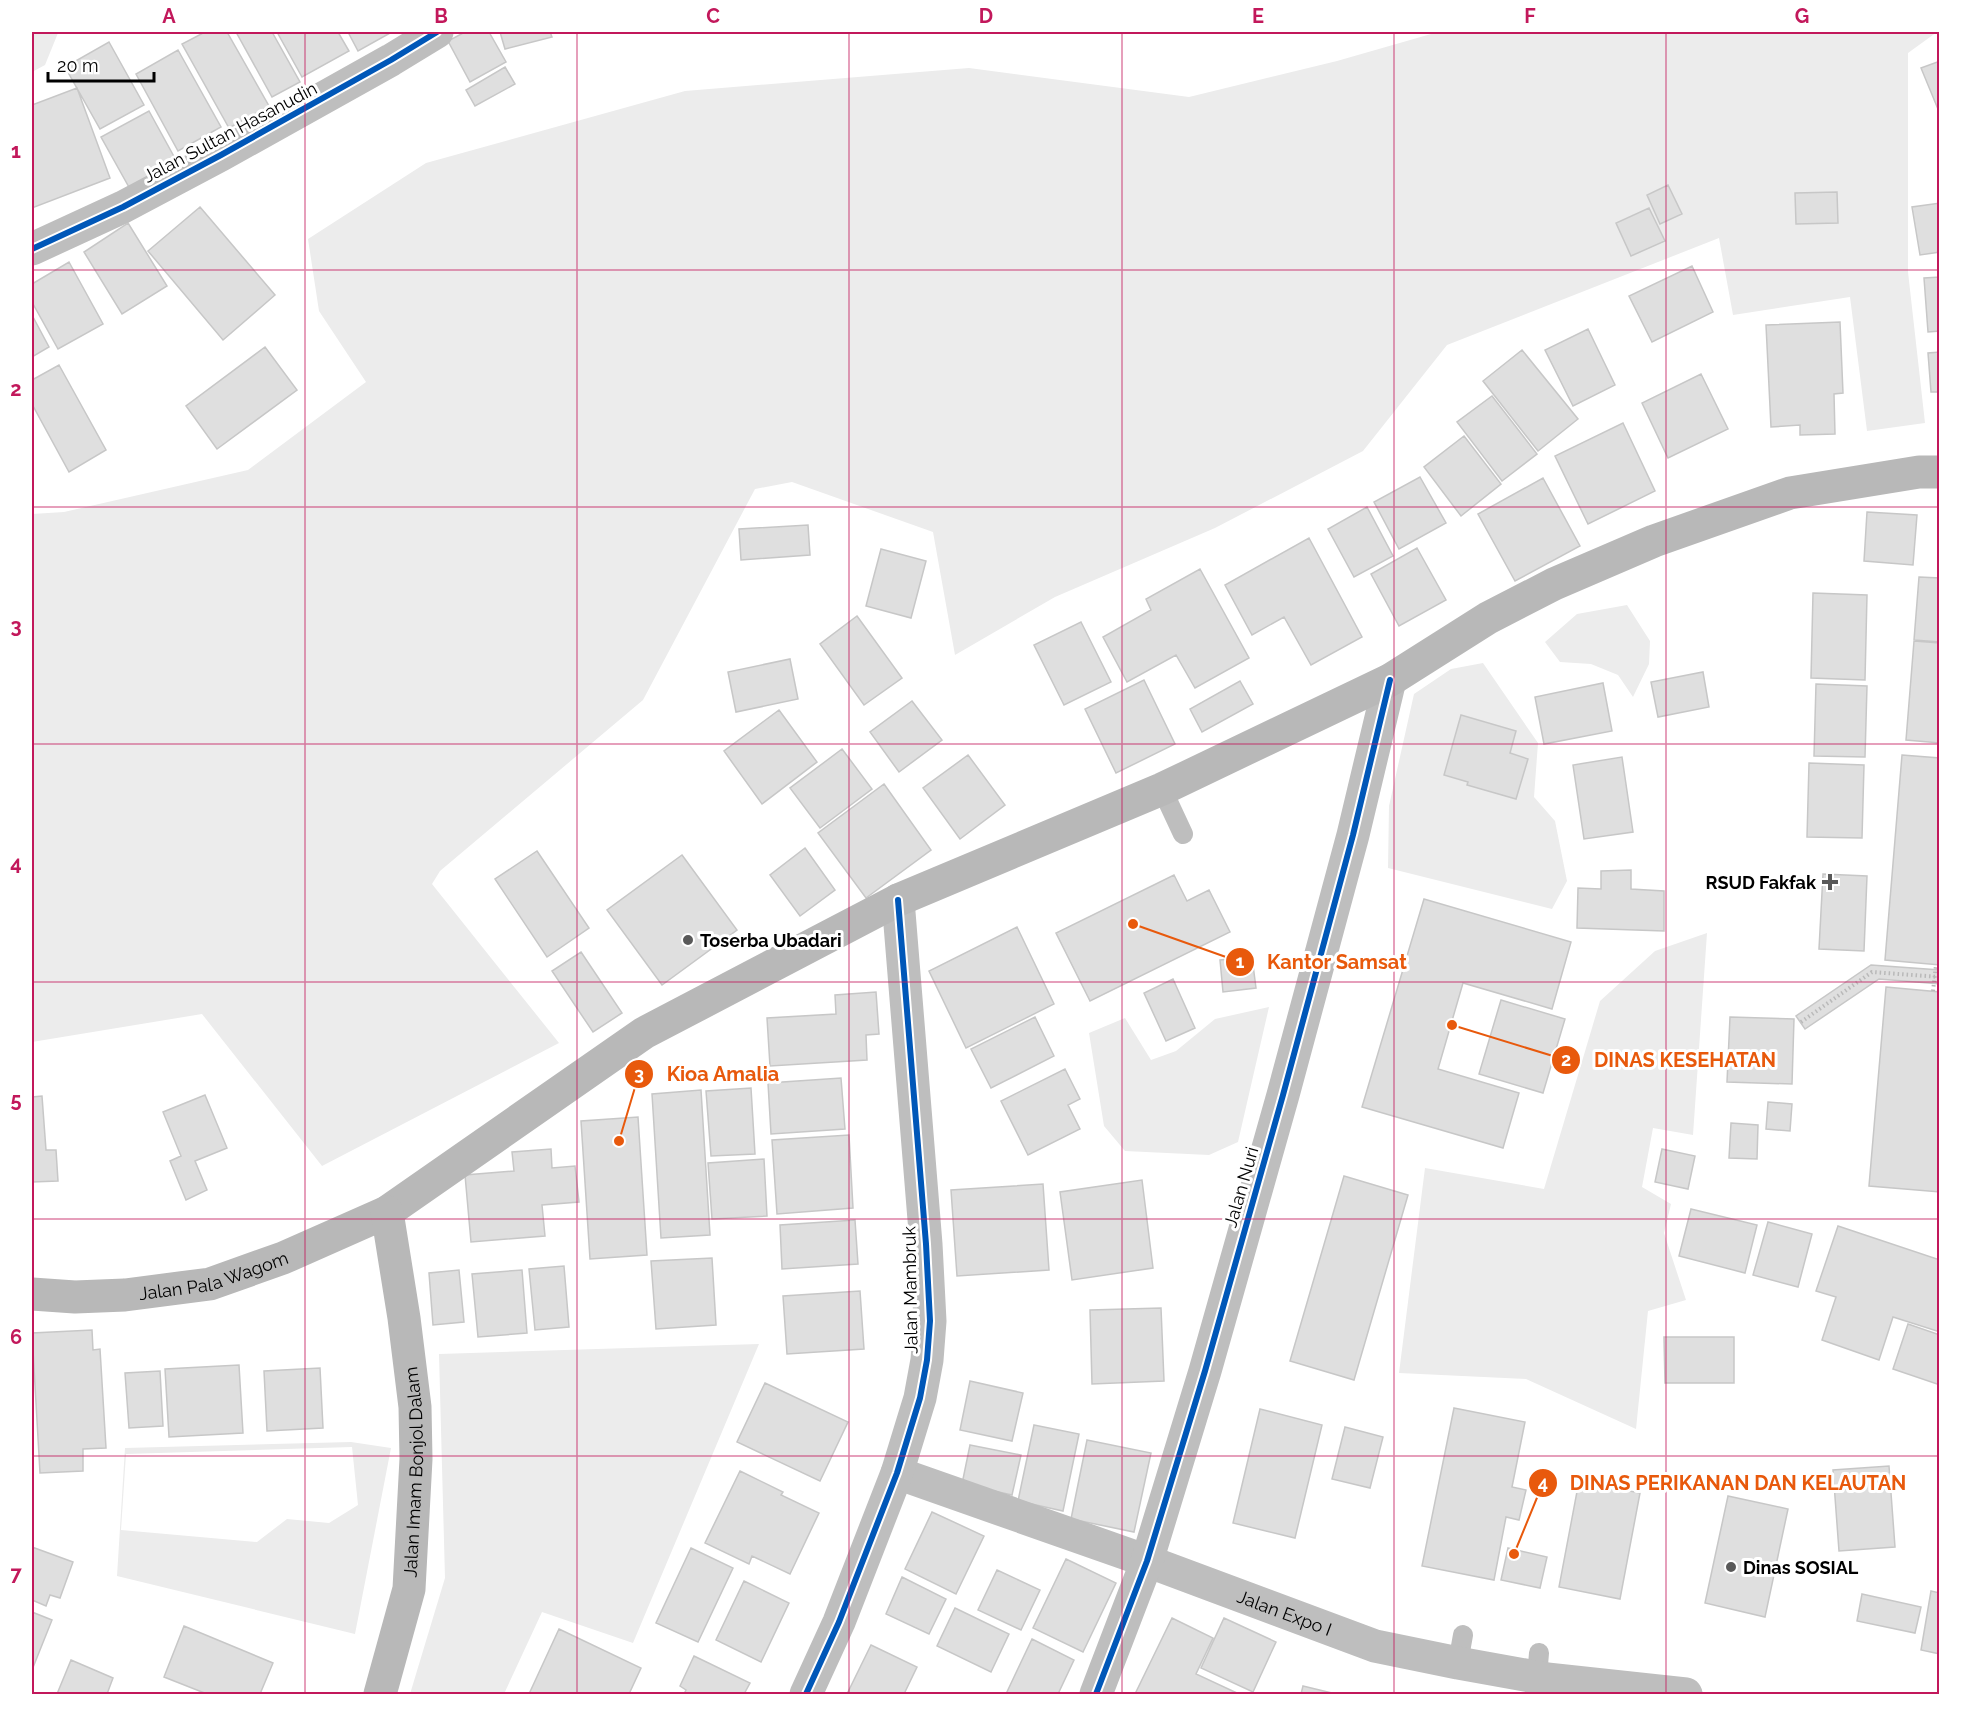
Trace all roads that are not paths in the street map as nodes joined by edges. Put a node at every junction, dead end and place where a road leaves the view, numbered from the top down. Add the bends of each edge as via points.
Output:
1 (437, 32) edge
2 (32, 249) edge
3 (1940, 472) edge
4 (1390, 680) junction
5 (1162, 789) junction
6 (1183, 834) dead end
7 (898, 900) junction
8 (387, 1212) junction
9 (32, 1294) edge
10 (897, 1473) junction
11 (1146, 1561) junction
12 (1675, 1694) edge
13 (380, 1695) edge
14 (806, 1695) edge
15 (1096, 1695) edge

1 - 2 street, Jalan Sultan Hasanudin via 211,160
3 - 4 main road, Jalan Pala Wagom via 1790,493 1654,541 1554,584 1488,618
4 - 5 main road, Jalan Pala Wagom
4 - 11 street, Jalan Nuri via 1286,1084 1205,1371
5 - 6 lane
5 - 7 main road, Jalan Pala Wagom
7 - 8 main road, Jalan Pala Wagom via 644,1034
7 - 10 street, Jalan Mambruk via 930,1321 920,1398
8 - 9 main road, Jalan Pala Wagom via 283,1258 210,1284 125,1295
8 - 13 main road, Jalan Imam Bonjol Dalam via 415,1407 416,1459 409,1589
10 - 11 street, Jalan Expo I
10 - 14 street, Jalan Mambruk
11 - 12 street, Jalan Expo I via 1375,1646 1461,1649
11 - 15 street, Jalan Nuri

